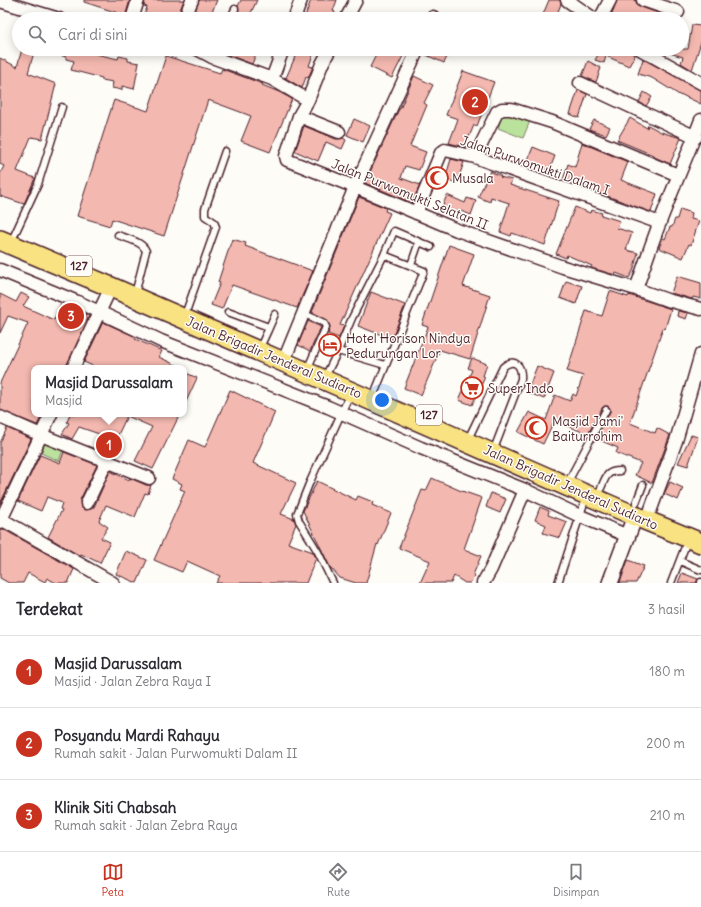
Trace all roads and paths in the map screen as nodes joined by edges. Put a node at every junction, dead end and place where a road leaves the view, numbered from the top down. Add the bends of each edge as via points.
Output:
1 (138, 0) edge
2 (192, 0) edge
3 (301, 0) edge
4 (356, 0) edge
5 (567, 0) edge
6 (610, 0) edge
7 (643, 0) edge
8 (0, 1) edge
9 (25, 4) edge
10 (43, 12) edge
11 (134, 12) edge
12 (187, 12) edge
13 (297, 12) edge
14 (350, 12) edge
15 (584, 12) edge
16 (604, 12) edge
17 (678, 12) dead end
18 (221, 56) edge
19 (280, 56) edge
20 (326, 56) edge
21 (415, 56) edge
22 (653, 56) edge
23 (272, 79) junction
24 (580, 83) dead end
25 (701, 83) edge
26 (308, 100) junction
27 (62, 107) dead end
28 (299, 116) junction
29 (701, 120) edge
30 (339, 132) dead end
31 (696, 136) junction
32 (225, 151) dead end
33 (474, 157) junction
34 (678, 175) junction
35 (355, 187) junction
36 (416, 213) junction
37 (660, 223) junction
38 (118, 235) dead end
39 (4, 237) edge
40 (419, 242) junction
41 (432, 246) dead end
42 (384, 255) junction
43 (411, 265) junction
44 (0, 270) edge
45 (111, 287) junction
46 (636, 289) junction
47 (136, 290) junction
48 (701, 309) edge
49 (100, 312) junction
50 (186, 312) junction
51 (228, 312) dead end
52 (274, 314) dead end
53 (309, 316) dead end
54 (265, 336) junction
55 (338, 351) junction
56 (287, 353) junction
57 (700, 361) edge
58 (310, 363) junction
59 (74, 365) edge
60 (386, 365) junction
61 (328, 371) junction
62 (351, 391) junction
63 (375, 392) junction
64 (606, 410) dead end
65 (340, 413) junction
66 (0, 417) edge
67 (50, 417) edge
68 (471, 434) junction
69 (41, 435) junction
70 (496, 444) junction
71 (107, 461) junction
72 (620, 470) dead end
73 (571, 476) junction
74 (149, 478) dead end
75 (643, 485) dead end
76 (525, 490) junction
77 (5, 499) edge
78 (587, 502) junction
79 (87, 503) dead end
80 (641, 509) junction
81 (1, 520) edge
82 (628, 536) junction
83 (697, 537) edge
84 (680, 561) junction
85 (701, 570) edge
86 (113, 583) edge
87 (333, 583) edge
88 (483, 583) edge
89 (558, 583) edge
90 (610, 583) edge
91 (672, 583) edge

1 - 11 street
2 - 12 street
3 - 13 street
4 - 14 street
5 - 15 street
6 - 16 street
7 - 17 street
8 - 9 street
9 - 10 street
18 - 23 street
19 - 23 street
20 - 26 street, Jalan Purwomukti Selatan II
21 - 35 street
22 - 25 street
23 - 26 street
24 - 31 street
26 - 28 street, Jalan Purwomukti Selatan II
27 - 39 lane via 38,184
28 - 30 street
28 - 35 street, Jalan Purwomukti Selatan II via 286,156 287,160
29 - 31 street
31 - 34 street
32 - 50 lane via 205,209 205,216 214,222 216,227
33 - 34 street via 497,112 505,108 552,122
33 - 36 street, Jalan Purwomukti Dalam I via 449,150 443,151
33 - 37 street, Jalan Purwomukti Dalam I
34 - 37 street
35 - 36 street, Jalan Purwomukti Selatan II
35 - 56 street
36 - 46 street, Jalan Purwomukti Selatan II via 563,267
37 - 46 street
38 - 47 lane via 139,243 146,251
39 - 45 main road, Jalan Brigadir Jenderal Sudiarto / 127
39 - 47 main road, Jalan Brigadir Jenderal Sudiarto / 127
40 - 41 lane
40 - 42 lane via 394,230
40 - 43 lane
42 - 43 lane
42 - 55 lane
43 - 60 lane via 424,271
44 - 49 street
45 - 49 street
45 - 62 main road, Jalan Brigadir Jenderal Sudiarto / 127
46 - 48 street, Jalan Purwomukti Selatan II
47 - 50 main road, Jalan Brigadir Jenderal Sudiarto / 127
49 - 59 street
49 - 65 street via 161,341
50 - 54 main road, Jalan Brigadir Jenderal Sudiarto / 127
51 - 54 lane via 261,324
52 - 54 lane
53 - 58 lane via 324,323 326,327
54 - 56 main road, Jalan Brigadir Jenderal Sudiarto / 127
55 - 60 lane
55 - 61 lane
56 - 58 main road, Jalan Brigadir Jenderal Sudiarto / 127
57 - 80 street via 676,440
58 - 61 main road, Jalan Brigadir Jenderal Sudiarto / 127
60 - 63 lane
61 - 63 main road, Jalan Brigadir Jenderal Sudiarto / 127
62 - 65 lane
62 - 78 main road, Jalan Brigadir Jenderal Sudiarto / 127
63 - 68 main road, Jalan Brigadir Jenderal Sudiarto / 127
64 - 73 lane
65 - 76 street
65 - 87 lane via 297,514
66 - 69 street
67 - 69 street
68 - 70 main road, Jalan Brigadir Jenderal Sudiarto / 127
68 - 70 lane via 503,367 508,363 515,363 522,371 521,380
69 - 71 street
69 - 77 street
70 - 73 main road, Jalan Brigadir Jenderal Sudiarto / 127
71 - 74 street
71 - 79 street
72 - 78 lane via 608,474
73 - 78 main road, Jalan Brigadir Jenderal Sudiarto / 127
75 - 80 lane
76 - 78 street
76 - 88 street
77 - 81 street
78 - 80 main road, Jalan Brigadir Jenderal Sudiarto / 127
78 - 82 street
78 - 89 lane
80 - 82 street
80 - 83 main road, Jalan Brigadir Jenderal Sudiarto / 127
81 - 86 street
82 - 90 street
83 - 84 lane
84 - 85 lane
84 - 91 lane

